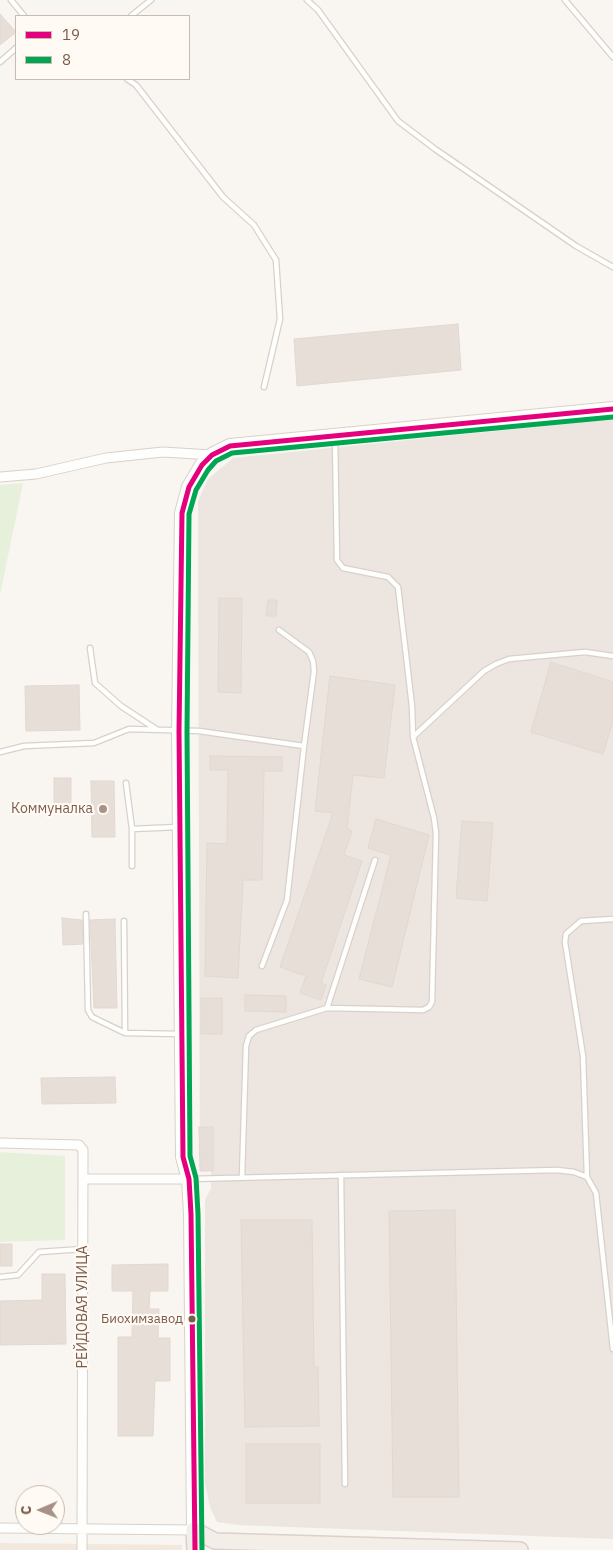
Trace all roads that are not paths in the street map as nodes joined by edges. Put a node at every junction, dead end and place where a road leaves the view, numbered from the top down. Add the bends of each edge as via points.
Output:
1 (11, 0) edge
2 (152, 0) edge
3 (307, 0) edge
4 (565, 0) edge
5 (23, 15) edge
6 (132, 15) edge
7 (15, 49) edge
8 (613, 57) edge
9 (0, 62) edge
10 (128, 80) edge
11 (613, 267) edge
12 (264, 386) dead end
13 (613, 408) edge
14 (335, 436) junction
15 (212, 455) junction
16 (0, 477) edge
17 (279, 630) dead end
18 (90, 648) dead end
19 (613, 656) edge
20 (157, 730) junction
21 (179, 731) junction
22 (413, 737) junction
23 (304, 746) junction
24 (0, 752) edge
25 (126, 783) dead end
26 (180, 826) junction
27 (132, 829) junction
28 (375, 860) dead end
29 (132, 866) dead end
30 (86, 914) dead end
31 (613, 919) edge
32 (124, 921) dead end
33 (262, 966) dead end
34 (327, 1008) junction
35 (125, 1033) junction
36 (182, 1034) junction
37 (0, 1143) edge
38 (341, 1175) junction
39 (242, 1177) junction
40 (587, 1177) junction
41 (83, 1178) junction
42 (189, 1179) junction
43 (83, 1249) junction
44 (0, 1277) edge
45 (613, 1349) edge
46 (345, 1484) dead end
47 (3, 1528) edge
48 (82, 1530) junction
49 (194, 1530) junction
50 (0, 1536) edge
51 (416, 1549) edge
52 (450, 1549) edge
53 (82, 1550) edge
54 (195, 1550) edge
55 (520, 1550) edge

1 - 5 lane
2 - 6 lane
3 - 11 lane via 318,10 398,121 576,246
4 - 8 lane
7 - 9 lane
10 - 12 lane via 136,85 222,197 254,225 276,260 280,319
13 - 14 main road
14 - 15 main road via 230,446
14 - 22 lane via 337,560 343,568 388,576 398,587
15 - 16 street via 163,452 106,458 36,474
15 - 21 main road via 196,474 182,513
17 - 23 lane via 309,652 314,661
18 - 20 lane via 95,683 121,706
19 - 22 lane via 585,652 496,664 484,671
20 - 21 lane
20 - 24 lane via 130,729 94,743 24,746
21 - 23 lane
21 - 26 main road
22 - 34 lane via 436,833 432,1002 423,1010
23 - 33 lane via 286,900
25 - 27 lane
26 - 27 lane
26 - 36 main road
27 - 29 lane
28 - 34 lane
30 - 35 lane via 88,1010 92,1017
31 - 40 lane via 581,921 566,934 565,942 583,1056
32 - 35 lane
34 - 39 lane via 256,1030 249,1036 246,1046
35 - 36 lane
36 - 42 main road via 183,1157
37 - 41 street, РЕЙДОВАЯ УЛИЦА via 80,1145 83,1150
38 - 39 lane
38 - 40 lane via 557,1170
38 - 46 lane
39 - 42 lane
40 - 45 lane via 596,1193
41 - 42 street
41 - 43 street, РЕЙДОВАЯ УЛИЦА
42 - 49 main road
43 - 44 lane via 39,1252 18,1275
43 - 48 street, РЕЙДОВАЯ УЛИЦА
47 - 48 street
47 - 50 lane
48 - 49 street
48 - 53 street, РЕЙДОВАЯ УЛИЦА
49 - 51 main road via 215,1541
49 - 54 main road
51 - 52 main road
52 - 55 main road

